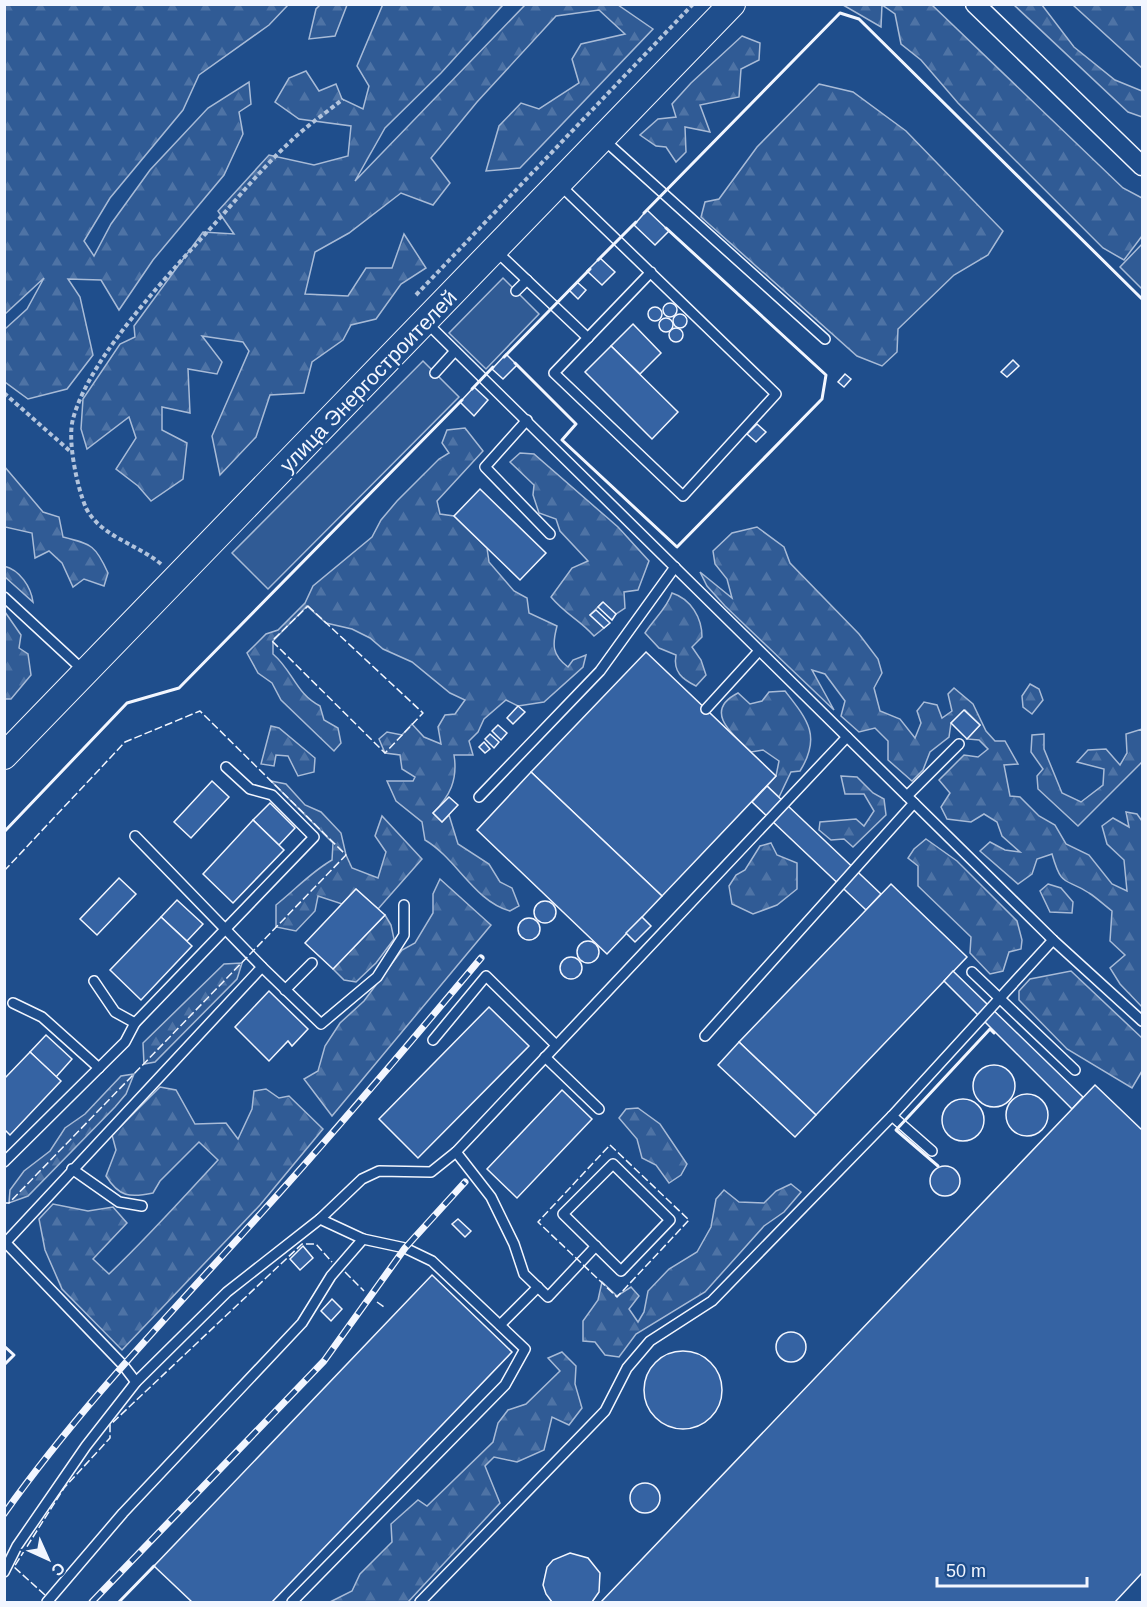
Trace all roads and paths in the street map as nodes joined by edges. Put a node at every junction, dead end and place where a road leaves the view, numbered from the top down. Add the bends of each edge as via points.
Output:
1 (693, 4) edge
2 (732, 4) edge
3 (975, 4) edge
4 (343, 99) dead end
5 (603, 139) junction
6 (1143, 166) edge
7 (559, 184) junction
8 (495, 250) junction
9 (651, 272) junction
10 (527, 280) junction
11 (516, 291) dead end
12 (407, 304) dead end
13 (426, 321) junction
14 (588, 338) junction
15 (825, 339) dead end
16 (455, 351) junction
17 (435, 373) dead end
18 (4, 393) edge
19 (527, 420) junction
20 (72, 453) junction
21 (550, 534) dead end
22 (675, 567) junction
23 (176, 578) junction
24 (4, 597) edge
25 (758, 652) junction
26 (85, 672) junction
27 (706, 709) dead end
28 (847, 737) junction
29 (959, 744) dead end
30 (4, 756) edge
31 (226, 767) dead end
32 (478, 798) dead end
33 (911, 799) junction
34 (135, 836) dead end
35 (404, 905) dead end
36 (225, 929) junction
37 (1053, 940) junction
38 (312, 963) dead end
39 (262, 968) junction
40 (972, 972) dead end
41 (94, 981) dead end
42 (285, 990) junction
43 (999, 999) junction
44 (13, 1003) dead end
45 (1143, 1021) edge
46 (135, 1023) junction
47 (705, 1036) dead end
48 (433, 1040) dead end
49 (556, 1045) junction
50 (545, 1057) junction
51 (99, 1068) junction
52 (1075, 1070) dead end
53 (599, 1109) dead end
54 (892, 1116) junction
55 (932, 1151) dead end
56 (456, 1152) junction
57 (6, 1158) edge
58 (72, 1169) junction
59 (142, 1206) dead end
60 (320, 1219) junction
61 (363, 1239) junction
62 (5, 1240) edge
63 (596, 1246) junction
64 (538, 1287) junction
65 (500, 1324) junction
66 (136, 1382) junction
67 (4, 1572) edge
68 (47, 1602) edge
69 (292, 1602) edge
70 (420, 1602) edge

1 - 12 path
2 - 5 main road, улица Энергостроителей
3 - 6 street
4 - 20 path via 282,150 169,275 116,343 87,383 73,421
5 - 7 main road, улица Энергостроителей
5 - 15 lane
7 - 8 main road, улица Энергостроителей
7 - 9 lane
8 - 10 lane
8 - 13 main road, улица Энергостроителей
9 - 14 lane
9 - 14 lane via 776,394 683,496 554,373
10 - 11 lane
10 - 14 lane
13 - 16 lane
13 - 23 main road, улица Энергостроителей
16 - 17 lane
16 - 19 lane
18 - 20 path
19 - 21 lane via 485,467
19 - 22 lane
20 - 23 path via 93,519 105,531 137,546
22 - 25 lane
22 - 32 lane via 600,670
23 - 26 main road, улица Энергостроителей
24 - 26 lane
25 - 27 lane
25 - 28 lane
26 - 30 main road, улица Энергостроителей
28 - 33 lane
28 - 49 lane
29 - 33 lane
31 - 36 lane via 250,789 272,795 314,837
33 - 37 lane
33 - 47 lane
34 - 36 lane
35 - 42 lane via 404,935 377,977 321,1024
36 - 39 lane
36 - 46 lane
37 - 43 lane
37 - 45 lane
38 - 42 lane
39 - 42 lane
39 - 58 lane
40 - 43 lane
41 - 46 lane via 115,1012
43 - 52 lane
43 - 54 lane
44 - 51 lane via 42,1017
46 - 51 lane via 125,1042
48 - 49 lane via 486,976
49 - 50 lane
50 - 53 lane
50 - 56 lane
51 - 57 lane
54 - 55 lane
54 - 70 lane via 712,1301 650,1341 627,1368 605,1411
56 - 60 lane via 431,1172 380,1171 362,1179
56 - 64 lane via 491,1197 524,1274
58 - 59 lane via 119,1202
58 - 62 lane
60 - 61 lane
60 - 66 lane via 228,1292
61 - 65 lane via 405,1248 432,1261
61 - 68 lane via 331,1276 302,1323 123,1513
62 - 66 lane
63 - 63 lane via 563,1214 613,1164 670,1220 621,1271
63 - 64 lane via 548,1297
64 - 65 lane
65 - 69 lane via 525,1349 505,1385
66 - 67 lane via 73,1464 17,1546

